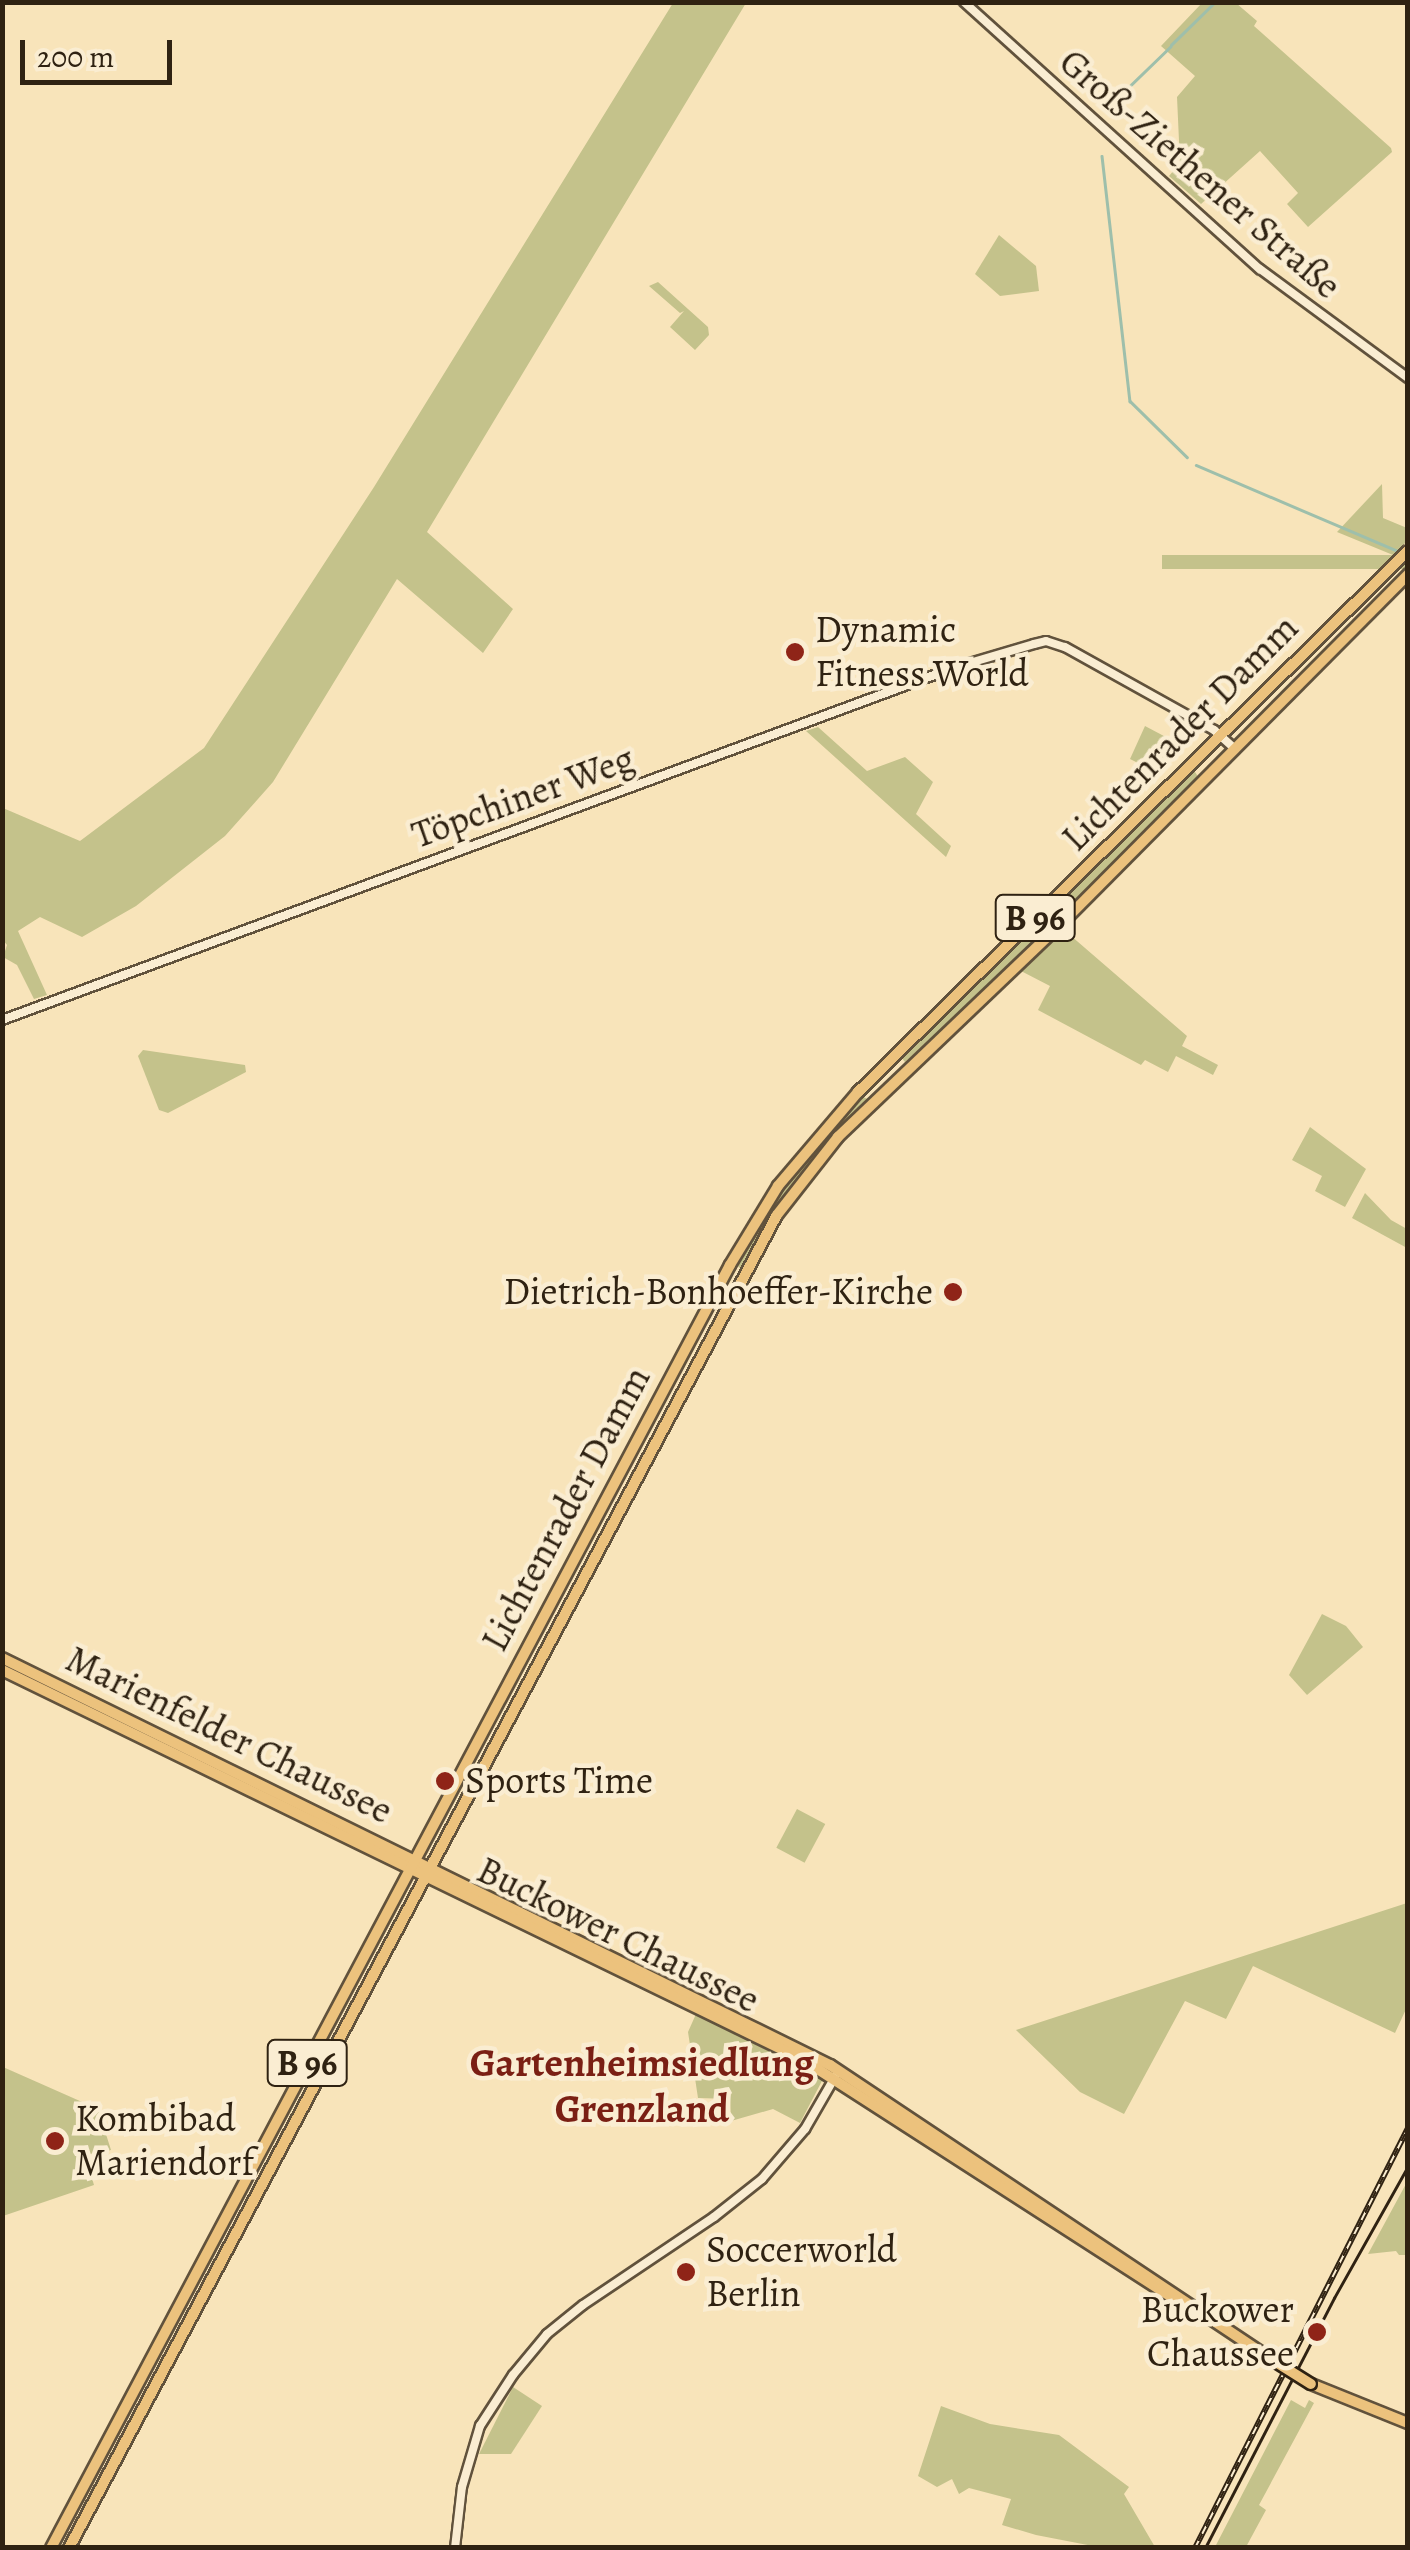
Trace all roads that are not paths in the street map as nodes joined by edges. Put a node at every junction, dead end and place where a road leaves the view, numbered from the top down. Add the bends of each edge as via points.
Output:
1 (964, 2) edge
2 (1408, 378) edge
3 (1408, 551) edge
4 (1408, 574) edge
5 (1304, 652) junction
6 (1298, 682) junction
7 (1221, 734) junction
8 (1233, 747) junction
9 (1192, 764) junction
10 (1205, 778) junction
11 (2, 1020) edge
12 (895, 1056) junction
13 (907, 1068) junction
14 (2, 1658) edge
15 (2, 1670) edge
16 (434, 1825) junction
17 (448, 1832) junction
18 (414, 1863) junction
19 (428, 1870) junction
20 (393, 1901) junction
21 (407, 1909) junction
22 (836, 2076) junction
23 (1404, 2420) edge
24 (50, 2548) edge
25 (70, 2548) edge
26 (454, 2548) edge

1 - 2 street, Groß-Ziethener Straße via 1260,269
3 - 5 main road, Lichtenrader Damm / B 96
4 - 6 main road, Lichtenrader Damm / B 96
5 - 6 main road
5 - 7 main road, Lichtenrader Damm / B 96
6 - 8 main road, Lichtenrader Damm / B 96
7 - 8 street
7 - 9 main road, Lichtenrader Damm / B 96
7 - 11 street, Töpchiner Weg via 1046,641 956,667
8 - 10 main road, Lichtenrader Damm / B 96
9 - 10 main road
9 - 12 main road, Lichtenrader Damm / B 96
10 - 13 main road, Lichtenrader Damm / B 96
12 - 13 main road
12 - 16 main road, Lichtenrader Damm / B 96 via 796,1160 751,1227
13 - 17 main road, Lichtenrader Damm / B 96 via 814,1164 766,1233
14 - 18 main road, Marienfelder Chaussee
15 - 18 main road, Marienfelder Chaussee
16 - 17 main road
16 - 18 main road, Lichtenrader Damm / B 96
17 - 19 main road, Lichtenrader Damm / B 96
18 - 19 main road, Buckower Chaussee
18 - 20 main road, B 96
19 - 21 main road, B 96
19 - 22 main road, Buckower Chaussee
20 - 21 main road
20 - 24 main road, B 96
21 - 25 main road, B 96
22 - 23 main road, Buckower Chaussee, bridge via 1174,2302 1204,2314 1311,2384
22 - 26 street via 805,2129 762,2179 536,2346 480,2432 462,2487

